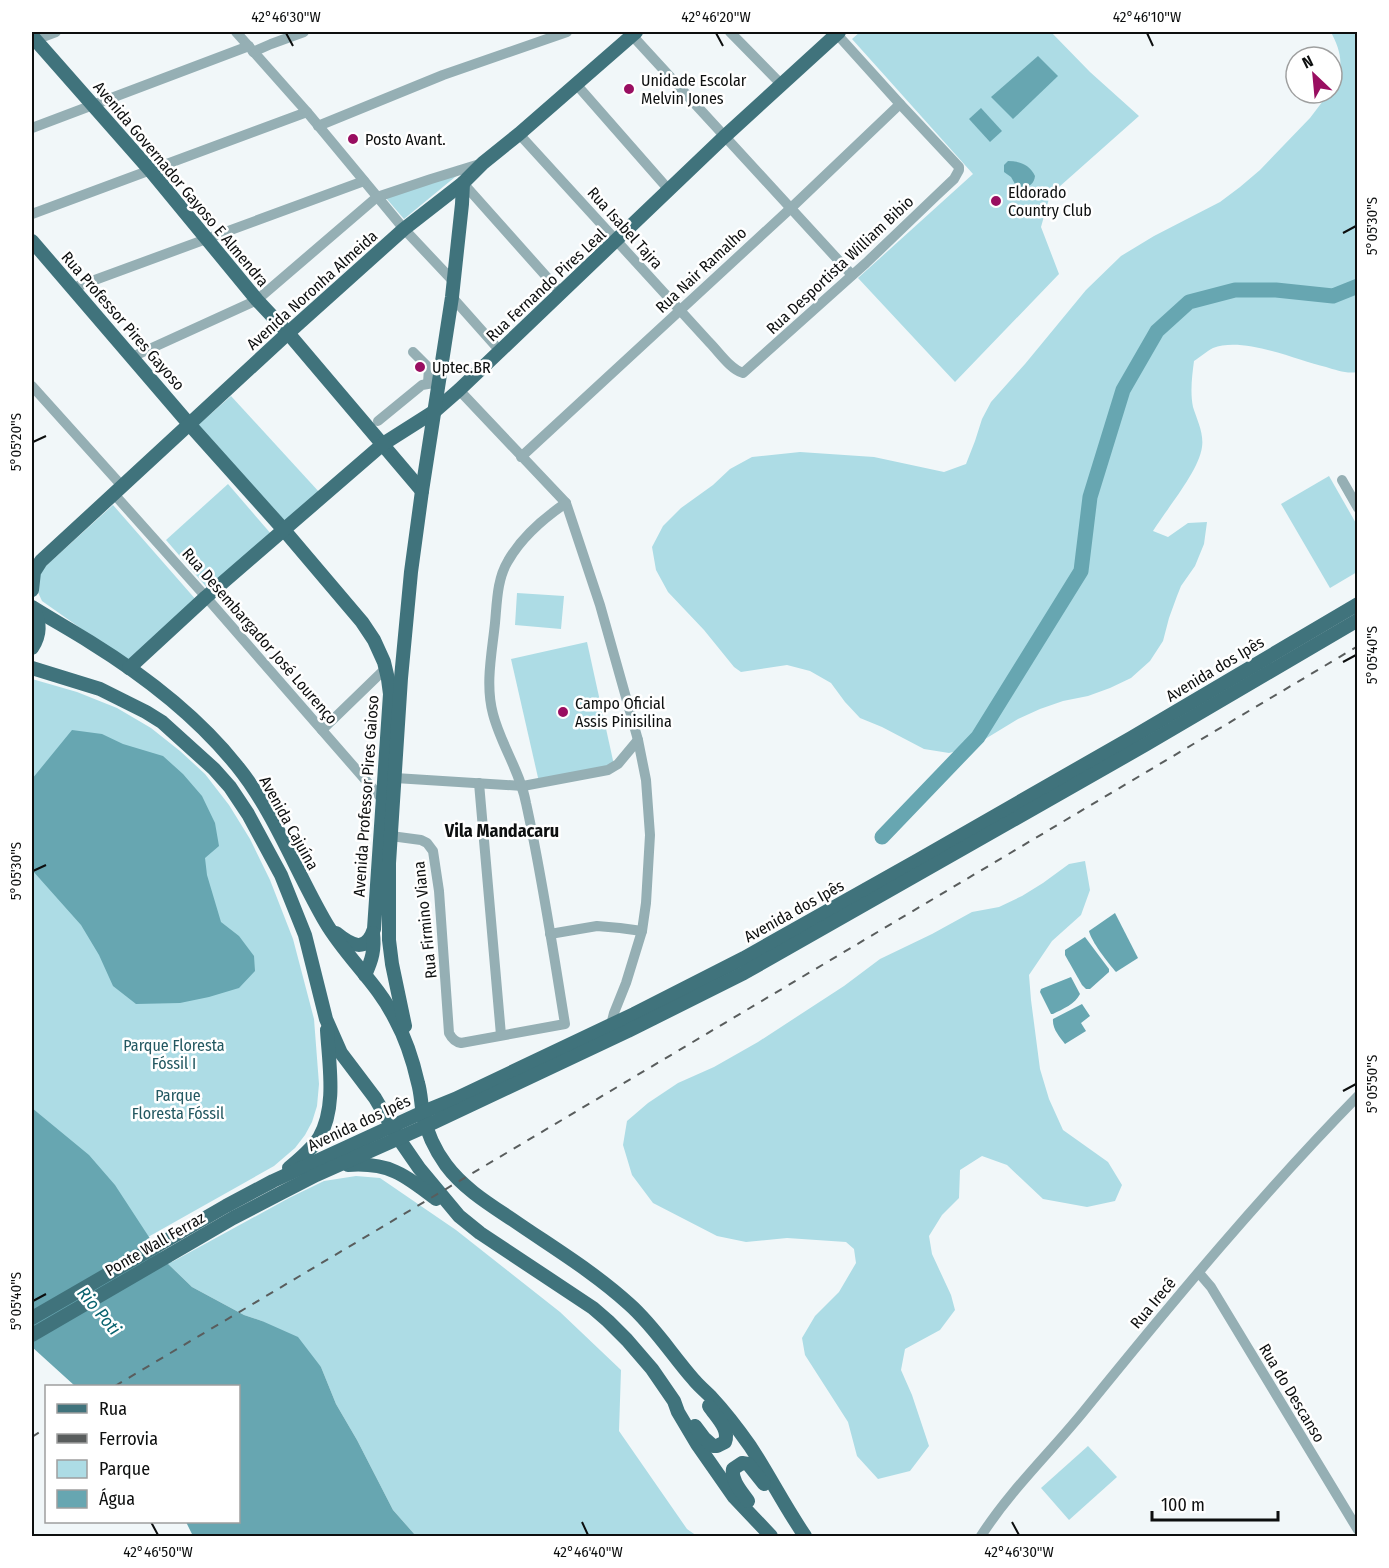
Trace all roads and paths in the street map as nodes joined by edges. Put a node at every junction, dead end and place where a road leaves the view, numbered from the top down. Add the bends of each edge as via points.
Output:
1 (56, 32) edge
2 (236, 32) edge
3 (266, 32) edge
4 (304, 32) edge
5 (567, 32) edge
6 (730, 32) edge
7 (837, 32) edge
8 (632, 33) edge
9 (33, 39) edge
10 (271, 44) junction
11 (251, 49) junction
12 (576, 84) junction
13 (781, 84) junction
14 (900, 104) junction
15 (93, 105) junction
16 (307, 112) junction
17 (318, 126) junction
18 (32, 128) edge
19 (519, 134) junction
20 (724, 137) junction
21 (483, 163) junction
22 (150, 170) junction
23 (364, 181) junction
24 (463, 183) junction
25 (669, 190) junction
26 (377, 197) junction
27 (790, 208) junction
28 (32, 214) edge
29 (404, 229) junction
30 (207, 239) junction
31 (32, 241) edge
32 (617, 241) junction
33 (852, 274) junction
34 (453, 281) junction
35 (73, 288) junction
36 (561, 293) junction
37 (452, 297) junction
38 (257, 300) junction
39 (680, 310) junction
40 (288, 333) junction
41 (500, 351) junction
42 (413, 352) dead end
43 (132, 357) junction
44 (735, 369) joint
45 (434, 383) junction
46 (32, 386) edge
47 (459, 390) junction
48 (435, 411) junction
49 (378, 421) dead end
50 (189, 424) junction
51 (383, 444) junction
52 (522, 457) junction
53 (1342, 480) dead end
54 (118, 490) junction
55 (422, 491) junction
56 (566, 503) junction
57 (1358, 508) edge
58 (284, 530) junction
59 (34, 562) edge
60 (32, 590) edge
61 (206, 597) junction
62 (1358, 604) edge
63 (33, 608) edge
64 (1358, 620) edge
65 (32, 648) edge
66 (32, 668) edge
67 (129, 668) junction
68 (386, 669) junction
69 (321, 730) junction
70 (638, 740) junction
71 (1133, 744) junction
72 (395, 778) junction
73 (479, 783) junction
74 (523, 786) junction
75 (382, 799) junction
76 (387, 843) junction
77 (897, 879) junction
78 (328, 926) junction
79 (642, 931) junction
80 (373, 933) junction
81 (550, 934) junction
82 (364, 975) junction
83 (327, 1019) junction
84 (611, 1025) junction
85 (501, 1035) junction
86 (410, 1054) junction
87 (1358, 1096) edge
88 (423, 1112) junction
89 (426, 1126) junction
90 (395, 1132) junction
91 (337, 1166) junction
92 (273, 1182) junction
93 (230, 1212) junction
94 (459, 1216) junction
95 (1199, 1272) junction
96 (32, 1318) edge
97 (32, 1335) edge
98 (695, 1381) junction
99 (674, 1401) junction
100 (792, 1518) junction
101 (1358, 1530) edge
102 (770, 1535) edge
103 (805, 1536) edge
104 (981, 1536) edge

1 - 9 street
2 - 11 street
3 - 10 street
4 - 10 street
5 - 17 street via 443,75
6 - 13 street
7 - 13 main road, Rua Fernando Pires Leal
7 - 14 street
8 - 12 main road, Avenida Noronha Almeida
8 - 20 street
9 - 15 main road, Avenida Governador Gayoso E Almendra
10 - 11 street
11 - 15 street
11 - 16 street
12 - 19 main road, Avenida Noronha Almeida
12 - 25 street
13 - 20 main road, Rua Fernando Pires Leal
14 - 27 street, Rua Nair Ramalho
14 - 33 street, Rua Desportista William Bibio via 959,170
15 - 18 street
15 - 22 main road, Avenida Governador Gayoso E Almendra
16 - 17 street
16 - 22 street
17 - 23 street
19 - 21 main road, Avenida Noronha Almeida
19 - 32 street, Rua Isabel Tajra
20 - 25 main road, Rua Fernando Pires Leal
20 - 27 street
21 - 24 main road, Avenida Noronha Almeida
21 - 26 street
22 - 28 street
22 - 30 main road, Avenida Governador Gayoso E Almendra
23 - 26 street
23 - 30 street
24 - 29 main road, Avenida Noronha Almeida
24 - 34 main road
24 - 36 street
25 - 32 main road, Rua Fernando Pires Leal
26 - 29 street
26 - 38 street
27 - 33 street
27 - 39 street, Rua Nair Ramalho
29 - 34 street
29 - 40 main road, Avenida Noronha Almeida
30 - 35 street
30 - 38 main road, Avenida Governador Gayoso E Almendra
31 - 35 main road, Rua Professor Pires Gayoso
32 - 36 main road, Rua Fernando Pires Leal
32 - 39 street, Rua Isabel Tajra
33 - 44 street, Rua Desportista William Bibio via 748,370 740,373
34 - 37 main road
35 - 43 main road, Rua Professor Pires Gayoso
36 - 41 main road, Rua Fernando Pires Leal
37 - 41 street
37 - 45 main road
38 - 40 main road, Avenida Governador Gayoso E Almendra
38 - 43 street
39 - 44 street, Rua Isabel Tajra
39 - 52 street, Rua Nair Ramalho
40 - 50 main road, Avenida Noronha Almeida
40 - 51 main road, Avenida Governador Gayoso E Almendra
41 - 47 main road, Rua Fernando Pires Leal
42 - 45 street via 429,368
43 - 50 main road, Rua Professor Pires Gayoso
45 - 48 main road
45 - 49 street via 422,385
46 - 54 street, Rua Desembargador José Lourenço
47 - 48 main road, Rua Fernando Pires Leal
47 - 52 street
48 - 51 main road, Rua Fernando Pires Leal
48 - 55 main road
50 - 54 main road, Avenida Noronha Almeida
50 - 58 main road, Avenida Professor Pires Gaioso
51 - 55 main road, Avenida Governador Gayoso E Almendra
51 - 58 main road, Rua Fernando Pires Leal
52 - 56 street
53 - 57 street
54 - 59 main road, Avenida Noronha Almeida
54 - 61 street, Rua Desembargador José Lourenço
55 - 72 main road via 401,678
56 - 70 street via 600,604
56 - 74 street via 519,546 503,570 500,583 489,670 490,701 503,744
58 - 61 main road, Rua Fernando Pires Leal
58 - 68 main road, Avenida Professor Pires Gaioso via 362,622
59 - 60 main road, Avenida Noronha Almeida
61 - 67 main road, Rua Fernando Pires Leal
61 - 69 street, Rua Desembargador José Lourenço
62 - 71 main road, Avenida dos Ipês
63 - 65 main road via 39,627
63 - 67 main road, Avenida Cajuína
64 - 71 main road, Avenida dos Ipês
66 - 83 main road, Avenida Cajuína via 100,689 146,712 183,740 222,778 248,814 281,875 305,935
67 - 78 main road, Avenida Cajuína via 175,702 238,766
68 - 69 street
68 - 75 main road, Avenida Professor Pires Gaioso via 390,694
69 - 75 street, Rua Desembargador José Lourenço
70 - 74 street via 608,770
70 - 79 street via 650,835
71 - 77 main road, Avenida dos Ipês
72 - 73 street
72 - 76 main road
73 - 74 street
73 - 85 street
74 - 81 street
75 - 76 main road, Avenida Professor Pires Gaioso
76 - 80 main road, Avenida Professor Pires Gaioso
76 - 85 street, Rua Firmino Viana via 421,840 433,851 449,1033 461,1043
76 - 86 main road via 389,940
77 - 84 main road, Avenida dos Ipês
77 - 89 main road, Avenida dos Ipês via 706,993
78 - 80 main road via 354,945 365,944
78 - 82 main road, Avenida Cajuína
79 - 81 street via 597,926
79 - 84 street
80 - 82 main road, Avenida Professor Pires Gaioso via 375,946
81 - 85 street via 565,1024
82 - 86 main road, Avenida Cajuína via 393,1014
83 - 90 main road, Avenida Cajuína via 341,1053
83 - 92 main road via 330,1083 326,1122 308,1152
84 - 88 main road, Avenida dos Ipês
86 - 88 main road, Avenida Cajuína
87 - 95 street, Rua Irecê
88 - 89 main road, Avenida Cajuína
88 - 90 main road, Avenida dos Ipês
89 - 90 main road, Avenida dos Ipês
89 - 98 main road, Avenida Cajuína via 438,1154 458,1178 629,1304
90 - 91 main road, Avenida dos Ipês
90 - 92 main road, Avenida dos Ipês
90 - 94 main road, Avenida Cajuína via 433,1187
91 - 93 main road, Avenida dos Ipês
91 - 94 main road via 365,1164 398,1172
92 - 93 main road, Avenida dos Ipês
93 - 96 main road, Ponte Wall Ferraz
93 - 97 main road, Ponte Wall Ferraz
94 - 99 main road via 593,1308 627,1340
95 - 101 street, Rua do Descanso
95 - 104 street, Rua Irecê via 1027,1475
98 - 99 main road via 725,1429 725,1442 710,1444
98 - 100 main road via 750,1446
99 - 102 main road via 715,1471
100 - 102 main road via 751,1466 737,1465 732,1473 734,1479
100 - 103 main road

